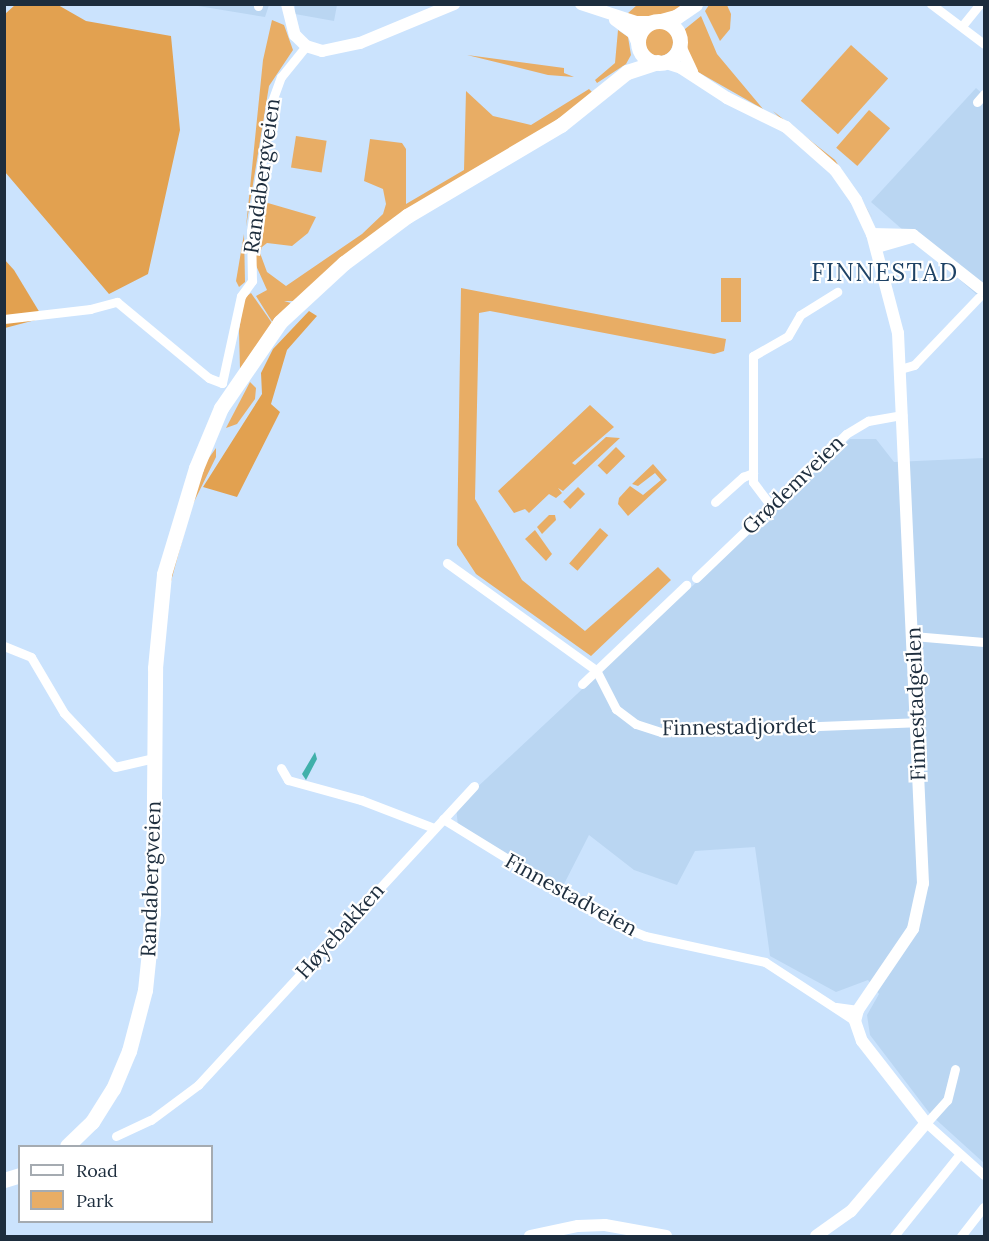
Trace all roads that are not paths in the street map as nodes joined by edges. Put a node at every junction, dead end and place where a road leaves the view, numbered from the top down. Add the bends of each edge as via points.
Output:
1 (287, 4) edge
2 (454, 4) edge
3 (581, 4) edge
4 (696, 4) edge
5 (931, 4) edge
6 (980, 4) edge
7 (602, 11) junction
8 (656, 22) junction
9 (962, 26) junction
10 (679, 41) junction
11 (984, 44) edge
12 (306, 46) junction
13 (639, 47) junction
14 (660, 62) junction
15 (627, 72) junction
16 (695, 76) junction
17 (984, 94) edge
18 (977, 102) dead end
19 (872, 234) junction
20 (917, 237) junction
21 (877, 248) junction
22 (837, 292) dead end
23 (983, 293) edge
24 (4, 319) edge
25 (900, 369) junction
26 (902, 415) junction
27 (753, 473) junction
28 (715, 502) dead end
29 (771, 506) junction
30 (447, 563) dead end
31 (696, 578) dead end
32 (686, 585) dead end
33 (913, 636) junction
34 (984, 642) edge
35 (4, 646) edge
36 (596, 670) junction
37 (582, 684) dead end
38 (916, 722) junction
39 (154, 758) junction
40 (281, 768) dead end
41 (474, 786) dead end
42 (443, 819) junction
43 (434, 828) junction
44 (856, 1015) junction
45 (955, 1069) dead end
46 (926, 1123) junction
47 (116, 1136) dead end
48 (68, 1145) edge
49 (960, 1154) junction
50 (984, 1175) edge
51 (984, 1207) edge
52 (530, 1236) edge
53 (666, 1236) edge
54 (816, 1236) edge
55 (894, 1236) edge
56 (961, 1236) edge

1 - 12 main road via 292,29
2 - 12 main road via 343,49 322,51
3 - 7 main road
4 - 8 highway via 676,17
4 - 10 highway
5 - 9 street
6 - 9 street
7 - 8 main road
7 - 13 main road via 633,33
8 - 10 highway via 674,27
8 - 13 highway via 640,33
9 - 11 street
10 - 14 highway via 675,55
10 - 16 main road, Finnestadgeilen
12 - 24 street, Randabergveien via 281,77 271,104 251,231 252,281 241,296 222,383 209,378 117,302
13 - 14 highway via 644,56
13 - 15 highway, Randabergveien
14 - 15 highway, Randabergveien
14 - 16 main road, Finnestadgeilen
15 - 39 highway, Randabergveien via 561,125 447,193 348,266 276,339 211,446 187,507 163,589 155,668
16 - 19 main road, Finnestadgeilen via 727,98 786,127 817,152 850,190
17 - 18 street
19 - 20 main road via 903,232
19 - 21 main road, Finnestadgeilen
20 - 21 main road
20 - 23 main road
21 - 25 main road, Finnestadgeilen via 894,310
22 - 27 street via 800,315 788,336 753,356
23 - 25 street via 914,365
25 - 26 main road, Finnestadgeilen
26 - 29 street, Grødemveien via 868,421 846,434
26 - 33 main road, Finnestadgeilen
27 - 28 street
27 - 29 street via 755,489
29 - 31 street, Grødemveien
30 - 36 street, Finnestadjordet
32 - 36 street
33 - 34 street
33 - 38 main road, Finnestadgeilen
35 - 39 street via 31,657 64,713 115,767
36 - 37 street
36 - 38 street, Finnestadjordet via 616,709 636,724 661,732
38 - 44 main road, Finnestadgeilen via 923,883 920,909 908,938
39 - 48 highway, Randabergveien via 153,913 141,1008 113,1089 92,1122
40 - 43 street via 288,780 361,800
41 - 42 street
42 - 43 street
42 - 44 street, Finnestadveien via 608,921 645,936 765,962 836,1007 840,1015
43 - 47 street, Høyebakken via 198,1085 151,1120
44 - 46 main road, Finnestadveien via 862,1041
45 - 46 street via 947,1100
46 - 49 street
46 - 54 main road via 851,1211
49 - 50 street
49 - 55 street
51 - 56 street
52 - 53 main road via 605,1225

